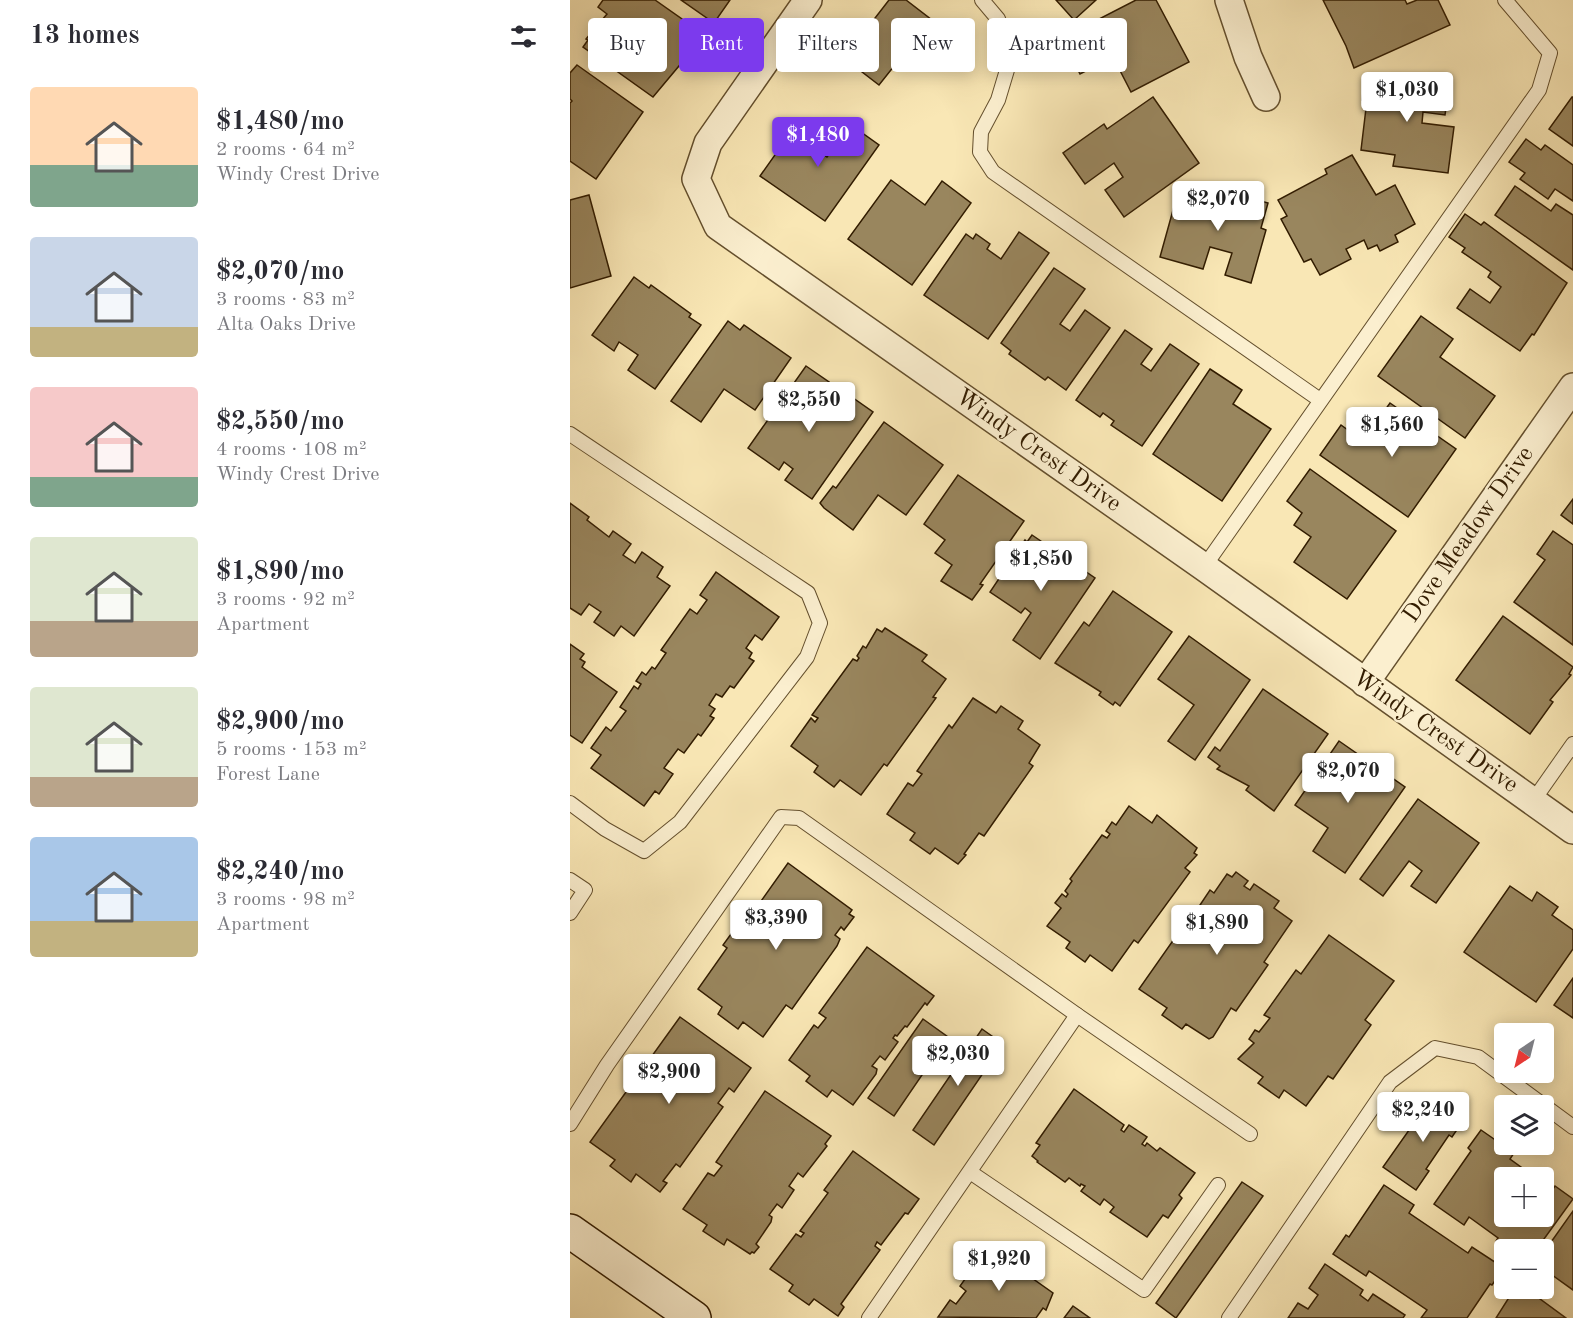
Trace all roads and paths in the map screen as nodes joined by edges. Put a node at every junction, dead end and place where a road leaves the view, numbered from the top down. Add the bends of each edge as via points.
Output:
1 (808, 0) edge
2 (982, 0) edge
3 (1229, 0) edge
4 (1504, 0) edge
5 (1266, 97) dead end
6 (1573, 387) edge
7 (1320, 400) junction
8 (570, 434) edge
9 (1204, 567) junction
10 (1365, 683) junction
11 (1573, 744) edge
12 (1533, 801) junction
13 (570, 803) edge
14 (1573, 830) edge
15 (570, 880) edge
16 (570, 914) edge
17 (1077, 1016) junction
18 (570, 1124) edge
19 (1573, 1127) edge
20 (1250, 1134) dead end
21 (970, 1172) junction
22 (1218, 1185) dead end
23 (570, 1231) edge
24 (871, 1315) edge
25 (694, 1318) edge
26 (1229, 1318) edge

1 - 9 street, Windy Crest Drive via 708,143 696,179 718,226
2 - 7 lane via 998,19 1006,42 1007,70 998,100 981,132 980,152 993,172
3 - 5 street
4 - 7 lane via 1550,53 1539,90
6 - 10 street, Dove Meadow Drive
7 - 9 lane
8 - 13 lane via 808,593 820,623 807,657 680,822 644,851
9 - 10 street, Windy Crest Drive
10 - 12 street, Windy Crest Drive
11 - 12 lane
12 - 14 street, Windy Crest Drive
15 - 16 lane via 585,890
17 - 18 lane via 799,819 782,817
17 - 20 lane
17 - 21 lane
19 - 26 lane via 1478,1057 1435,1048 1390,1082
21 - 22 lane via 1144,1290
21 - 24 lane
23 - 25 main road

